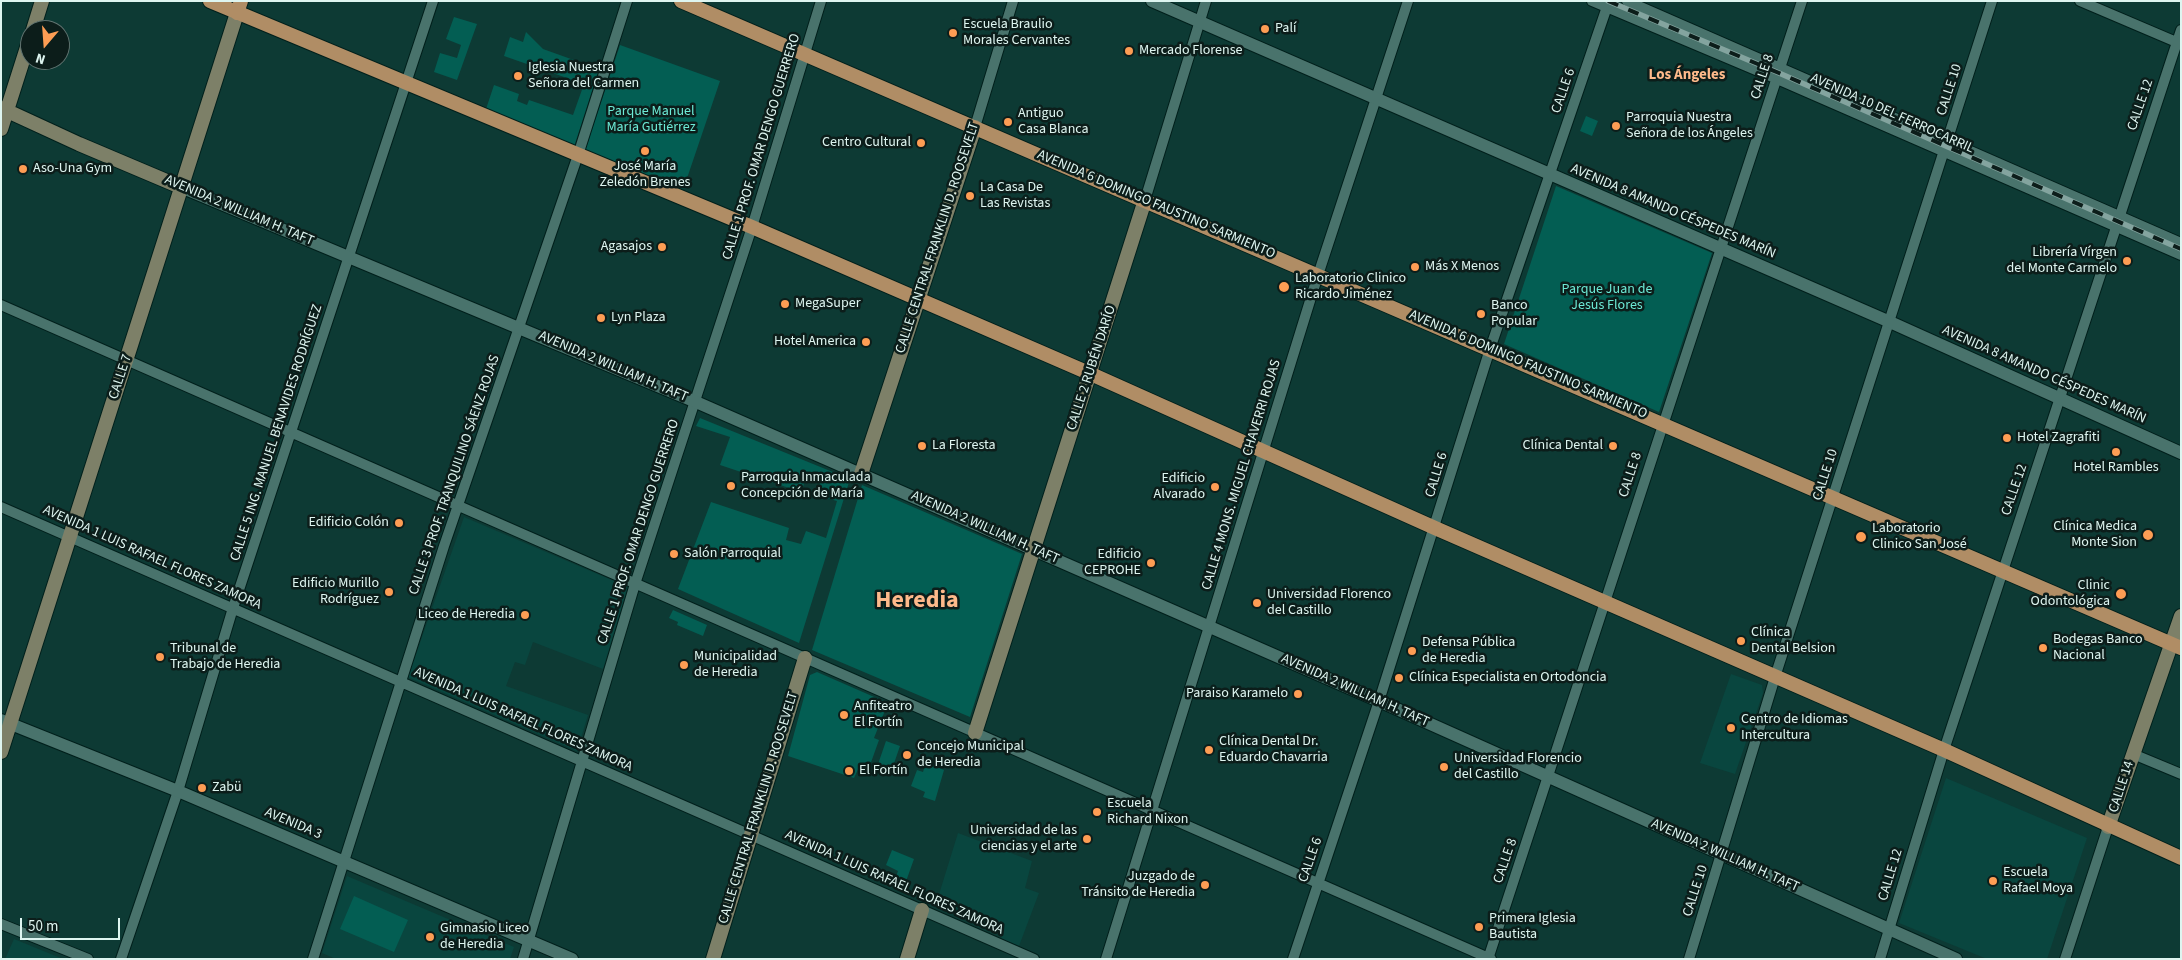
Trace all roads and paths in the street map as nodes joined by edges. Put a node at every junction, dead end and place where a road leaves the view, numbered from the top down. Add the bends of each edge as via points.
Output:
1 (42, 1) edge
2 (210, 1) edge
3 (433, 1) edge
4 (627, 1) edge
5 (682, 1) edge
6 (821, 1) edge
7 (1013, 1) edge
8 (1152, 1) edge
9 (1206, 1) edge
10 (1408, 1) edge
11 (1592, 1) edge
12 (1627, 1) edge
13 (1802, 1) edge
14 (1992, 1) edge
15 (2080, 1) edge
16 (1608, 4) edge
17 (239, 7) edge
18 (36, 20) edge
19 (1200, 21) junction
20 (2181, 30) edge
21 (2179, 43) edge
22 (804, 54) junction
23 (20, 65) edge
24 (1780, 67) junction
25 (1777, 79) junction
26 (406, 84) junction
27 (1376, 100) junction
28 (4, 109) edge
29 (975, 127) junction
30 (1, 129) edge
31 (1948, 140) junction
32 (1944, 152) junction
33 (578, 155) junction
34 (1549, 175) junction
35 (183, 188) junction
36 (1145, 200) junction
37 (2119, 222) junction
38 (752, 227) junction
39 (2181, 242) edge
40 (1720, 248) junction
41 (2181, 255) edge
42 (350, 258) junction
43 (1318, 275) junction
44 (918, 300) junction
45 (1, 306) edge
46 (1890, 322) junction
47 (520, 328) junction
48 (1490, 349) junction
49 (126, 360) junction
50 (1091, 374) junction
51 (2060, 398) junction
52 (696, 402) junction
53 (1663, 423) junction
54 (292, 433) junction
55 (1264, 452) junction
56 (2181, 453) edge
57 (861, 474) junction
58 (1833, 496) junction
59 (458, 506) junction
60 (1, 507) edge
61 (1435, 528) junction
62 (69, 536) junction
63 (1033, 549) junction
64 (2003, 570) junction
65 (635, 584) junction
66 (1604, 600) junction
67 (233, 608) junction
68 (2181, 616) edge
69 (1210, 626) junction
70 (2176, 646) edge
71 (805, 658) junction
72 (1775, 677) junction
73 (400, 682) junction
74 (1379, 701) junction
75 (6, 722) edge
76 (975, 732) junction
77 (1944, 750) junction
78 (1, 752) edge
79 (2133, 754) junction
80 (583, 761) junction
81 (2181, 774) edge
82 (1549, 778) junction
83 (178, 791) junction
84 (1152, 811) junction
85 (2108, 827) junction
86 (751, 835) junction
87 (1722, 854) junction
88 (2181, 858) edge
89 (344, 862) junction
90 (1318, 883) junction
91 (922, 910) junction
92 (1, 924) edge
93 (1889, 928) junction
94 (529, 940) junction
95 (1489, 958) edge
96 (88, 959) edge
97 (120, 959) edge
98 (313, 959) edge
99 (523, 959) edge
100 (572, 959) edge
101 (713, 959) edge
102 (906, 959) edge
103 (1034, 959) edge
104 (1106, 959) edge
105 (1293, 959) edge
106 (1689, 959) edge
107 (1880, 959) edge
108 (1956, 959) edge
109 (2066, 959) edge

1 - 18 main road
2 - 17 main road
3 - 26 street, CALLE 5 ING. MANUEL BENAVIDES RODRÍGUEZ
4 - 33 street, CALLE 3 PROF. TRANQUILINO SÁENZ ROJAS
5 - 22 main road, AVENIDA 6 DOMINGO FAUSTINO SARMIENTO
6 - 22 street, CALLE 1 PROF. OMAR DENGO GUERRERO
7 - 29 street, CALLE CENTRAL FRANKLIN D. ROOSEVELT
8 - 19 street, AVENIDA 8 AMANDO CÉSPEDES MARÍN
9 - 19 street, CALLE 2 RUBÉN DARÍO
10 - 27 street, CALLE 4 MONS. MIGUEL CHAVERRI ROJAS
11 - 16 street, AVENIDA 10 DEL FERROCARRIL
12 - 24 street, AVENIDA 10 DEL FERROCARRIL
13 - 24 street, CALLE 8
14 - 31 street, CALLE 10
15 - 21 street
16 - 25 street, AVENIDA 10 DEL FERROCARRIL
16 - 34 street, CALLE 6
17 - 26 main road
17 - 35 main road, CALLE 7
19 - 27 street, AVENIDA 8 AMANDO CÉSPEDES MARÍN
19 - 36 street, CALLE 2 RUBÉN DARÍO
20 - 21 street, CALLE 12
21 - 37 street, CALLE 12
22 - 29 main road, AVENIDA 6 DOMINGO FAUSTINO SARMIENTO
22 - 38 street, CALLE 1 PROF. OMAR DENGO GUERRERO
23 - 28 main road
24 - 25 street, CALLE 8
24 - 31 street, AVENIDA 10 DEL FERROCARRIL
25 - 32 street, AVENIDA 10 DEL FERROCARRIL
25 - 40 street, CALLE 8
26 - 33 main road
26 - 42 street, CALLE 5 ING. MANUEL BENAVIDES RODRÍGUEZ
27 - 34 street, AVENIDA 8 AMANDO CÉSPEDES MARÍN
27 - 43 street, CALLE 4 MONS. MIGUEL CHAVERRI ROJAS
28 - 30 main road
28 - 35 main road, AVENIDA 2 WILLIAM H. TAFT
29 - 36 main road, AVENIDA 6 DOMINGO FAUSTINO SARMIENTO
29 - 44 main road, CALLE CENTRAL FRANKLIN D. ROOSEVELT
31 - 32 street, CALLE 10
31 - 37 street, AVENIDA 10 DEL FERROCARRIL
32 - 37 street, AVENIDA 10 DEL FERROCARRIL
32 - 46 street, CALLE 10
33 - 38 main road
33 - 47 street, CALLE 3 PROF. TRANQUILINO SÁENZ ROJAS
34 - 40 street, AVENIDA 8 AMANDO CÉSPEDES MARÍN
34 - 48 street, CALLE 6
35 - 42 street, AVENIDA 2 WILLIAM H. TAFT
35 - 49 main road, CALLE 7
36 - 43 main road, AVENIDA 6 DOMINGO FAUSTINO SARMIENTO
36 - 50 main road, CALLE 2 RUBÉN DARÍO
37 - 39 street, AVENIDA 10 DEL FERROCARRIL
37 - 41 street, AVENIDA 10 DEL FERROCARRIL
37 - 51 street, CALLE 12
38 - 44 main road
38 - 52 street, CALLE 1 PROF. OMAR DENGO GUERRERO
40 - 46 street, AVENIDA 8 AMANDO CÉSPEDES MARÍN
40 - 53 street, CALLE 8
42 - 47 street, AVENIDA 2 WILLIAM H. TAFT
42 - 54 street, CALLE 5 ING. MANUEL BENAVIDES RODRÍGUEZ
43 - 48 main road, AVENIDA 6 DOMINGO FAUSTINO SARMIENTO
43 - 55 street, CALLE 4 MONS. MIGUEL CHAVERRI ROJAS
44 - 50 main road
44 - 57 main road, CALLE CENTRAL FRANKLIN D. ROOSEVELT
45 - 49 street
46 - 51 street, AVENIDA 8 AMANDO CÉSPEDES MARÍN
46 - 58 street, CALLE 10
47 - 52 street, AVENIDA 2 WILLIAM H. TAFT
47 - 59 street, CALLE 3 PROF. TRANQUILINO SÁENZ ROJAS
48 - 53 main road, AVENIDA 6 DOMINGO FAUSTINO SARMIENTO
48 - 61 street, CALLE 6
49 - 54 street
49 - 62 main road, CALLE 7
50 - 55 main road
50 - 63 main road, CALLE 2 RUBÉN DARÍO
51 - 56 street, AVENIDA 8 AMANDO CÉSPEDES MARÍN
51 - 64 street, CALLE 12
52 - 57 street, AVENIDA 2 WILLIAM H. TAFT
52 - 65 street, CALLE 1 PROF. OMAR DENGO GUERRERO
53 - 58 main road, AVENIDA 6 DOMINGO FAUSTINO SARMIENTO
53 - 66 street, CALLE 8
54 - 59 street
54 - 67 street, CALLE 5 ING. MANUEL BENAVIDES RODRÍGUEZ
55 - 61 main road
55 - 69 street, CALLE 4 MONS. MIGUEL CHAVERRI ROJAS
57 - 63 street, AVENIDA 2 WILLIAM H. TAFT
58 - 64 main road, AVENIDA 6 DOMINGO FAUSTINO SARMIENTO
58 - 72 street, CALLE 10
59 - 65 street
59 - 73 street, CALLE 3 PROF. TRANQUILINO SÁENZ ROJAS
60 - 62 street, AVENIDA 1 LUIS RAFAEL FLORES ZAMORA
61 - 66 main road
61 - 74 street, CALLE 6
62 - 67 street, AVENIDA 1 LUIS RAFAEL FLORES ZAMORA
62 - 75 main road, CALLE 7
63 - 69 street, AVENIDA 2 WILLIAM H. TAFT
63 - 76 main road, CALLE 2 RUBÉN DARÍO
64 - 70 main road, AVENIDA 6 DOMINGO FAUSTINO SARMIENTO
64 - 77 street, CALLE 12
65 - 71 street
65 - 80 street, CALLE 1 PROF. OMAR DENGO GUERRERO
66 - 72 main road
66 - 82 street, CALLE 8
67 - 73 street, AVENIDA 1 LUIS RAFAEL FLORES ZAMORA
67 - 83 street, CALLE 5 ING. MANUEL BENAVIDES RODRÍGUEZ
68 - 70 main road, CALLE 14
69 - 74 street, AVENIDA 2 WILLIAM H. TAFT
69 - 84 street, CALLE 4 MONS. MIGUEL CHAVERRI ROJAS
70 - 79 main road, CALLE 14
71 - 76 street
71 - 86 main road, CALLE CENTRAL FRANKLIN D. ROOSEVELT
72 - 77 main road
72 - 87 street, CALLE 10
73 - 80 street, AVENIDA 1 LUIS RAFAEL FLORES ZAMORA
73 - 89 street, CALLE 3 PROF. TRANQUILINO SÁENZ ROJAS
74 - 82 street, AVENIDA 2 WILLIAM H. TAFT
74 - 90 street, CALLE 6
75 - 78 main road, CALLE 7
75 - 83 street, AVENIDA 3
76 - 84 street
77 - 85 main road
77 - 93 street, CALLE 12
79 - 81 street
79 - 85 main road, CALLE 14
80 - 86 street, AVENIDA 1 LUIS RAFAEL FLORES ZAMORA
80 - 94 street, CALLE 1 PROF. OMAR DENGO GUERRERO
82 - 87 street, AVENIDA 2 WILLIAM H. TAFT
82 - 95 street, CALLE 8
83 - 89 street, AVENIDA 3
83 - 97 street, CALLE 5 ING. MANUEL BENAVIDES RODRÍGUEZ
84 - 90 street
84 - 104 street, CALLE 4 MONS. MIGUEL CHAVERRI ROJAS
85 - 88 main road
85 - 109 street, CALLE 14
86 - 91 street, AVENIDA 1 LUIS RAFAEL FLORES ZAMORA
86 - 101 main road, CALLE CENTRAL FRANKLIN D. ROOSEVELT
87 - 93 street, AVENIDA 2 WILLIAM H. TAFT
87 - 106 street, CALLE 10
89 - 94 street, AVENIDA 3
89 - 98 street, CALLE 3 PROF. TRANQUILINO SÁENZ ROJAS
90 - 95 street
90 - 105 street, CALLE 6
91 - 102 main road
91 - 103 street, AVENIDA 1 LUIS RAFAEL FLORES ZAMORA
92 - 96 street
93 - 107 street, CALLE 12
93 - 108 street, AVENIDA 2 WILLIAM H. TAFT
94 - 99 street, CALLE 1 PROF. OMAR DENGO GUERRERO
94 - 100 street, AVENIDA 3

